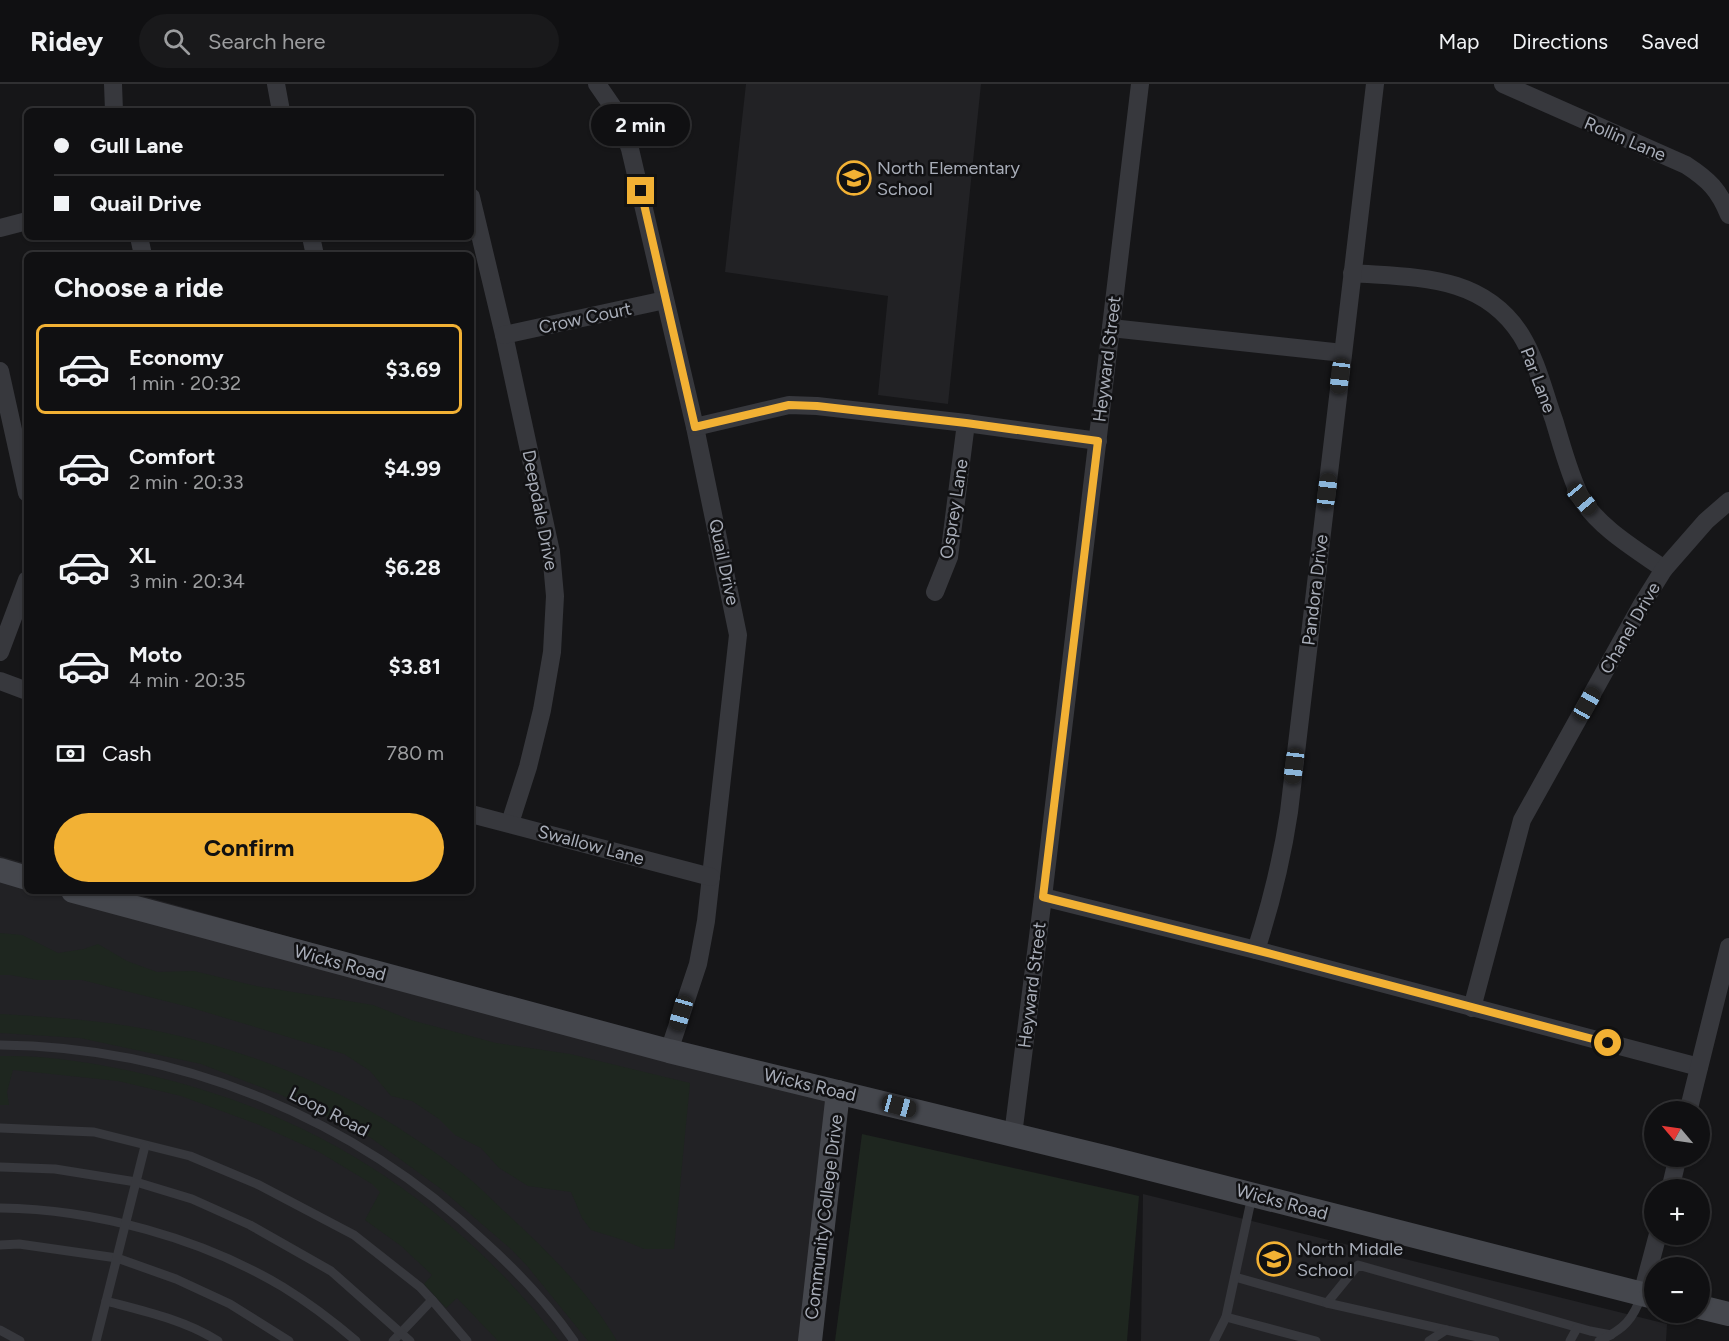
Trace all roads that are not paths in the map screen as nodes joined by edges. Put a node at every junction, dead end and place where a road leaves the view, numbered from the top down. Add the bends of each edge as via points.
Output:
1 (112, 84) edge
2 (276, 84) edge
3 (597, 84) edge
4 (1140, 84) edge
5 (1375, 84) edge
6 (1503, 84) edge
7 (114, 108) edge
8 (280, 108) edge
9 (474, 210) edge
10 (1729, 215) edge
11 (24, 222) edge
12 (0, 228) edge
13 (1352, 273) junction
14 (665, 300) junction
15 (1111, 328) junction
16 (504, 335) junction
17 (1343, 353) junction
18 (0, 371) edge
19 (966, 423) junction
20 (695, 427) junction
21 (1098, 441) junction
22 (24, 479) edge
23 (1729, 501) edge
24 (1664, 569) junction
25 (24, 588) edge
26 (935, 592) dead end
27 (0, 652) edge
28 (0, 681) edge
29 (24, 690) edge
30 (474, 815) edge
31 (510, 824) junction
32 (0, 870) edge
33 (24, 877) edge
34 (711, 877) junction
35 (84, 894) edge
36 (1043, 897) junction
37 (1729, 947) edge
38 (1256, 950) junction
39 (1472, 1008) junction
40 (0, 1045) edge
41 (669, 1051) junction
42 (1699, 1067) junction
43 (838, 1092) junction
44 (1691, 1101) edge
45 (0, 1128) edge
46 (1013, 1135) junction
47 (145, 1146) junction
48 (0, 1167) edge
49 (136, 1182) junction
50 (1253, 1194) junction
51 (0, 1208) edge
52 (126, 1224) junction
53 (0, 1245) edge
54 (117, 1258) junction
55 (1235, 1277) junction
56 (1644, 1295) edge
57 (432, 1300) junction
58 (106, 1301) junction
59 (1644, 1302) edge
60 (1327, 1303) junction
61 (1710, 1309) edge
62 (1729, 1314) edge
63 (1226, 1317) junction
64 (1577, 1328) junction
65 (0, 1330) edge
66 (1446, 1330) junction
67 (401, 1332) junction
68 (1611, 1335) junction
69 (20, 1341) edge
70 (96, 1341) edge
71 (218, 1341) edge
72 (289, 1341) edge
73 (356, 1341) edge
74 (393, 1341) edge
75 (410, 1341) edge
76 (467, 1341) edge
77 (574, 1341) edge
78 (810, 1341) edge
79 (1216, 1341) edge
80 (1316, 1341) edge
81 (1429, 1341) edge
82 (1495, 1341) edge
83 (1570, 1341) edge
84 (1599, 1341) edge

1 - 7 street
2 - 8 street
3 - 14 street, Quail Drive via 617,113 630,149
4 - 15 street, Heyward Street
5 - 13 street, Pandora Drive
6 - 10 street, Rollin Lane via 1686,165 1709,181
9 - 16 street, Deepdale Drive
11 - 12 street
13 - 17 street, Pandora Drive
13 - 24 street, Par Lane via 1442,282 1473,291 1498,308 1521,335 1536,366 1582,499 1604,525
14 - 16 street, Crow Court
14 - 20 street, Quail Drive
15 - 17 street
15 - 21 street, Heyward Street
16 - 31 street, Deepdale Drive via 551,552 555,596 552,652 542,710
17 - 38 street, Pandora Drive via 1283,854
18 - 22 street
19 - 20 street via 789,405
19 - 21 street
19 - 26 street, Osprey Lane via 949,557
20 - 34 street, Quail Drive via 738,635
21 - 36 street, Heyward Street
23 - 24 street, Chanel Drive via 1699,528
24 - 39 street, Chanel Drive via 1522,820
25 - 27 street
28 - 29 street
30 - 31 street, Swallow Lane
31 - 34 street, Swallow Lane
32 - 33 main road
34 - 41 street, Quail Drive via 698,964
35 - 41 main road, Wicks Road
36 - 38 street
36 - 46 street, Heyward Street
37 - 42 street
38 - 39 street
39 - 42 street
40 - 77 lane, Loop Road via 42,1045 175,1068 299,1113 361,1146 461,1219 508,1263
41 - 43 main road, Wicks Road
42 - 44 street
43 - 46 main road, Wicks Road
43 - 78 main road, Community College Drive
45 - 47 lane via 94,1132
46 - 50 main road, Wicks Road
47 - 49 lane
47 - 57 lane via 190,1156 249,1181 354,1235
48 - 49 lane via 55,1169
49 - 52 lane
49 - 67 lane via 192,1199 250,1225 331,1271
50 - 55 lane
50 - 56 main road, Wicks Road
51 - 52 lane via 69,1213
52 - 54 lane
52 - 73 lane via 190,1242 281,1286 323,1313
53 - 54 lane via 19,1244
54 - 58 lane
54 - 72 lane via 230,1304
55 - 60 lane
55 - 63 lane
57 - 67 lane
57 - 76 lane
58 - 70 lane
58 - 71 lane via 156,1314
59 - 68 lane
60 - 64 lane via 1358,1265
60 - 66 lane
61 - 62 main road
63 - 79 lane
63 - 80 lane
64 - 68 lane
64 - 83 lane
65 - 69 lane
66 - 81 lane
66 - 82 lane
67 - 74 lane
67 - 75 lane
68 - 84 lane

